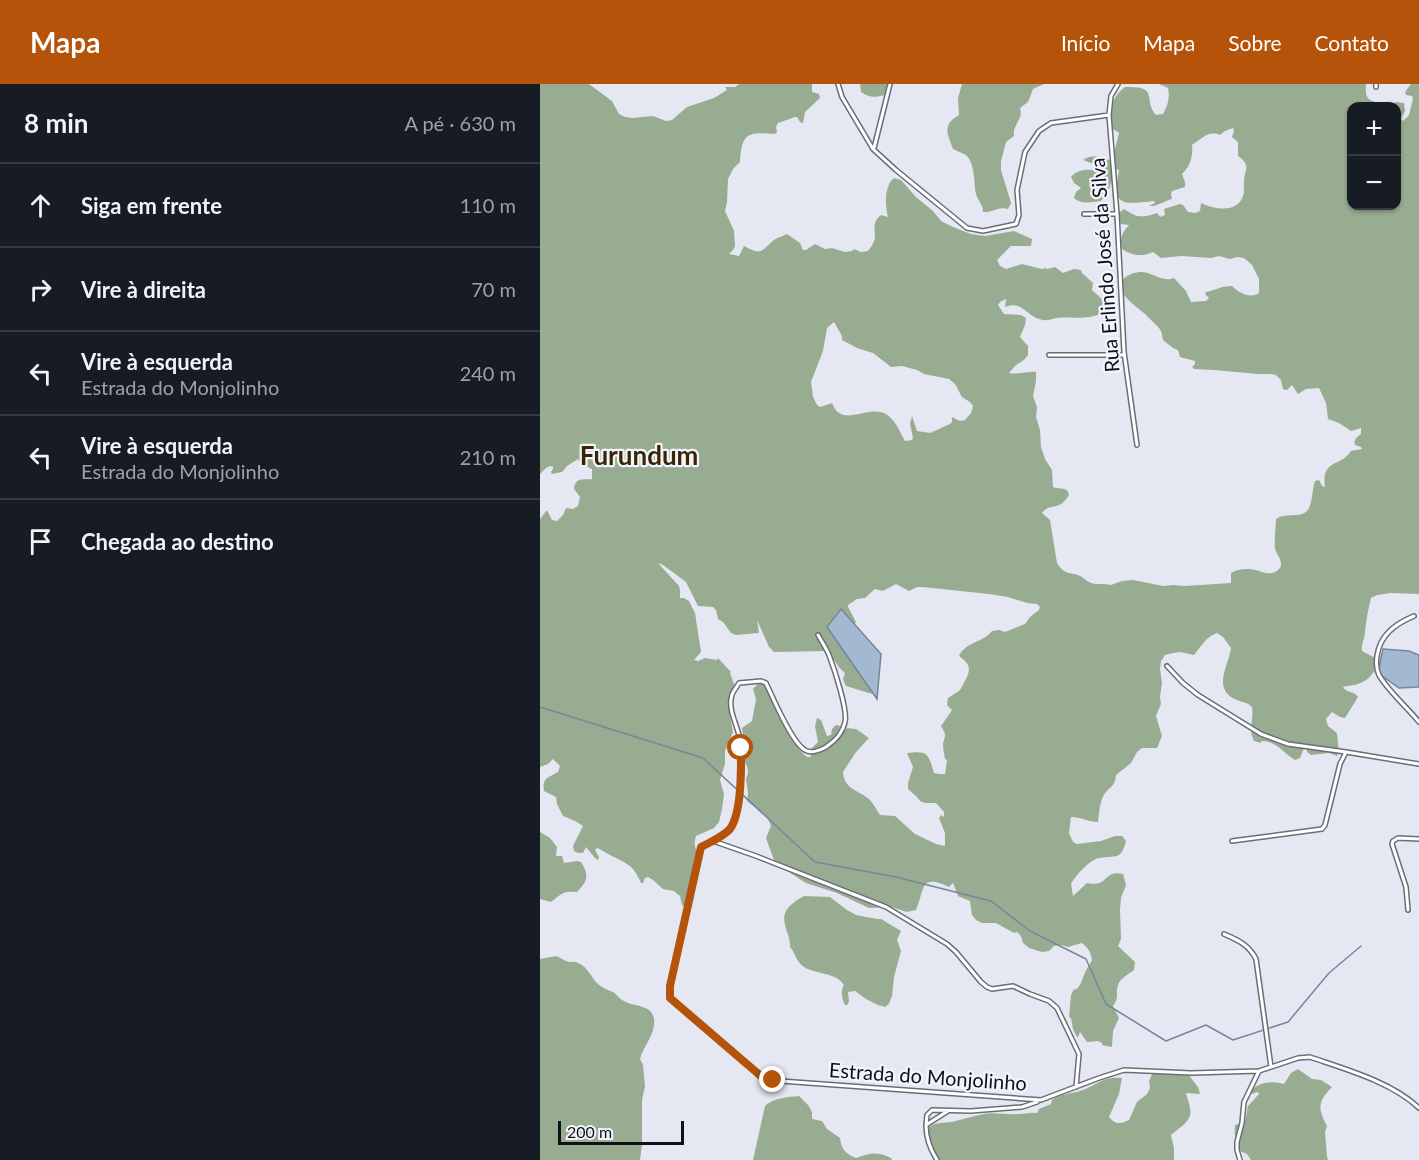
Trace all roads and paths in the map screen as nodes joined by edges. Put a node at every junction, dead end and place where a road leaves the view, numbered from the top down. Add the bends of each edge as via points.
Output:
1 (838, 84) edge
2 (890, 84) edge
3 (1118, 84) edge
4 (1109, 115) junction
5 (873, 149) junction
6 (1084, 214) dead end
7 (1117, 214) junction
8 (1049, 355) dead end
9 (1124, 355) junction
10 (1137, 446) dead end
11 (1413, 616) dead end
12 (818, 635) dead end
13 (1167, 666) dead end
14 (1419, 722) edge
15 (1346, 752) junction
16 (1419, 764) edge
17 (1419, 839) edge
18 (713, 841) junction
19 (1232, 841) dead end
20 (1408, 910) dead end
21 (1224, 934) dead end
22 (1271, 1068) junction
23 (1259, 1071) junction
24 (1076, 1087) junction
25 (1041, 1100) junction
26 (1419, 1108) edge
27 (950, 1110) junction
28 (926, 1125) junction
29 (937, 1160) edge
30 (1240, 1160) edge

1 - 5 street
2 - 5 street
3 - 4 street, Rua Erlindo José da Silva via 1111,96
4 - 5 street via 1051,123 1039,131 1025,152 1017,190 1020,215 1016,224 983,231 968,228
4 - 7 street, Rua Erlindo José da Silva
6 - 7 street
7 - 9 street, Rua Erlindo José da Silva
8 - 9 street
9 - 10 street, Rua Erlindo José da Silva
11 - 14 street via 1384,637 1376,665 1384,682
12 - 18 street via 829,654 846,712 842,732 821,750 804,750 766,683 739,683 731,696 740,737 740,789 730,828
13 - 15 street via 1198,695 1261,734 1288,744
15 - 16 street
15 - 19 street via 1322,829
17 - 20 street via 1398,838 1392,844
18 - 24 street via 885,907 947,944 987,987 1013,986 1049,1001 1057,1008 1079,1054
18 - 25 street, Estrada do Monjolinho via 701,847 670,998 762,1077
21 - 22 street via 1243,943 1256,959
22 - 23 street, Estrada do Monjolinho
22 - 26 street, Estrada do Monjolinho via 1310,1057 1391,1088
23 - 24 street, Estrada do Monjolinho via 1124,1070
23 - 30 street via 1244,1102 1237,1142
24 - 25 street, Estrada do Monjolinho
25 - 27 street via 1022,1107
27 - 28 street
27 - 28 street via 932,1110
28 - 29 street via 930,1148

